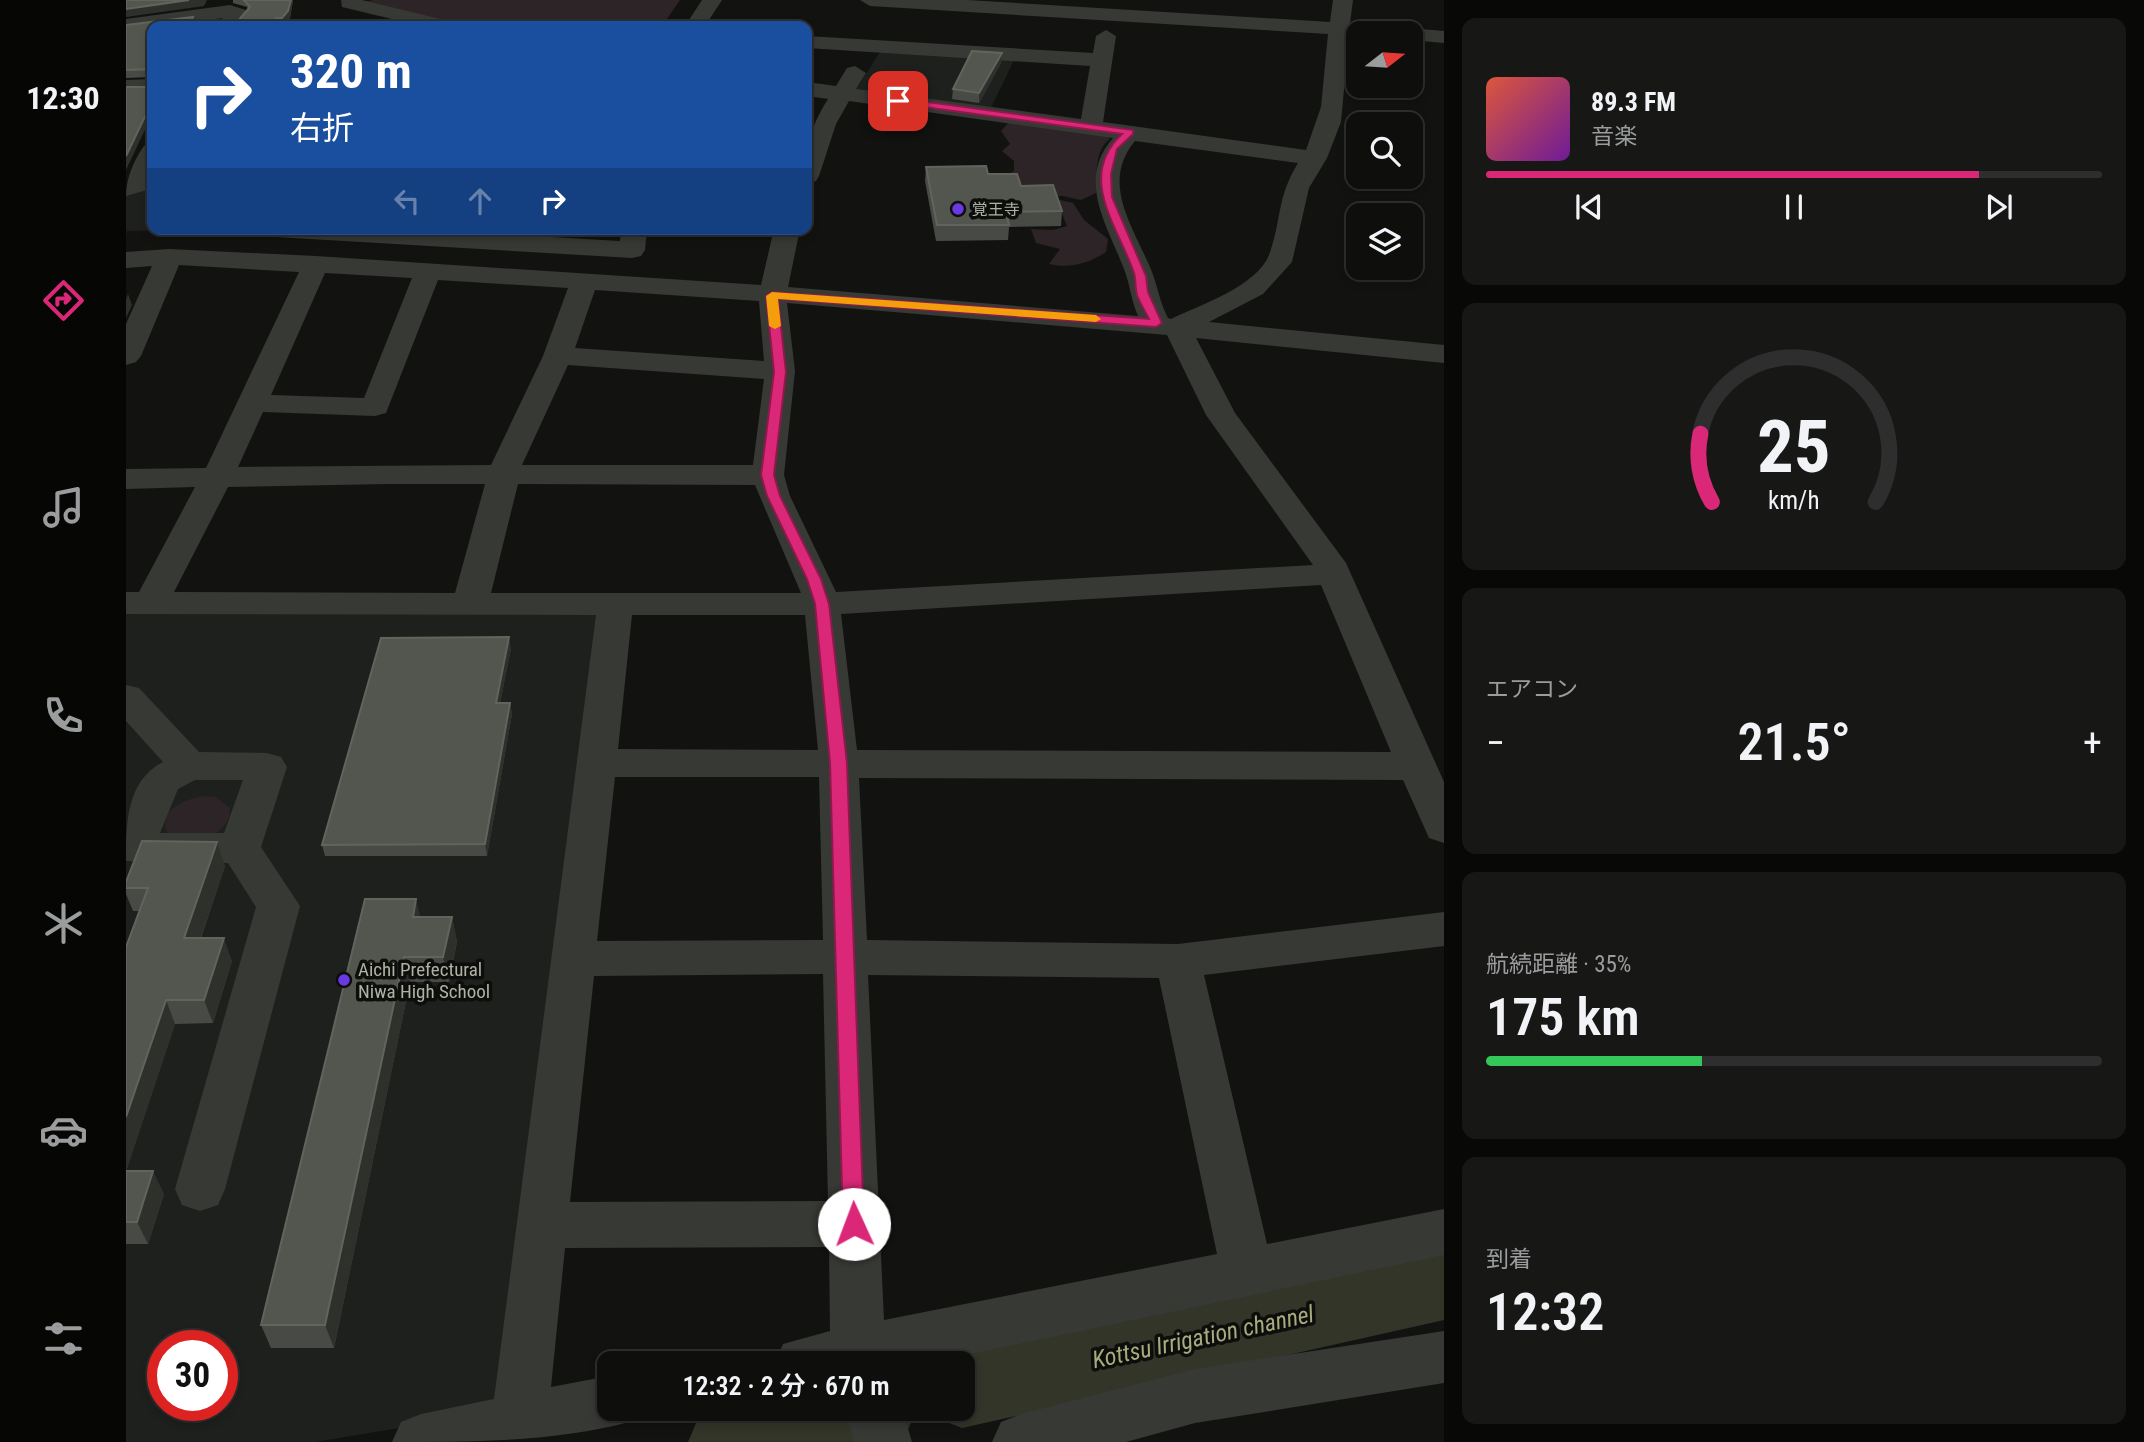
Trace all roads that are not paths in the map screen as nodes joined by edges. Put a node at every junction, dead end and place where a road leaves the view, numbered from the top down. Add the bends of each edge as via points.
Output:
1 (712, 0) edge
2 (870, 0) edge
3 (1343, 0) edge
4 (900, 1) edge
5 (349, 3) dead end
6 (1110, 16) junction
7 (156, 21) edge
8 (231, 21) edge
9 (425, 21) edge
10 (698, 21) edge
11 (147, 22) edge
12 (126, 25) edge
13 (1338, 30) junction
14 (1346, 30) edge
15 (1423, 35) edge
16 (1444, 37) edge
17 (812, 42) edge
18 (872, 46) junction
19 (1102, 60) junction
20 (147, 86) edge
21 (126, 87) edge
22 (812, 90) edge
23 (843, 94) junction
24 (816, 124) edge
25 (1091, 127) junction
26 (1130, 132) junction
27 (812, 148) edge
28 (1315, 158) junction
29 (147, 163) edge
30 (126, 189) edge
31 (455, 235) edge
32 (633, 235) edge
33 (786, 235) edge
34 (485, 236) edge
35 (136, 244) edge
36 (169, 257) junction
37 (316, 264) junction
38 (428, 271) junction
39 (475, 274) junction
40 (584, 281) junction
41 (772, 296) junction
42 (1167, 324) junction
43 (1444, 354) edge
44 (126, 356) edge
45 (558, 356) junction
46 (780, 372) junction
47 (253, 403) junction
48 (503, 474) junction
49 (218, 475) junction
50 (768, 475) junction
51 (126, 479) edge
52 (1333, 574) junction
53 (138, 603) edge
54 (470, 604) junction
55 (615, 604) junction
56 (822, 604) junction
57 (126, 697) edge
58 (596, 762) junction
59 (839, 763) junction
60 (189, 765) junction
61 (1416, 766) junction
62 (1444, 828) edge
63 (240, 848) junction
64 (1444, 929) edge
65 (846, 957) junction
66 (571, 959) junction
67 (1178, 961) junction
68 (200, 1189) dead end
69 (854, 1224) junction
70 (543, 1225) junction
71 (1444, 1232) edge
72 (1247, 1270) junction
73 (859, 1351) edge
74 (886, 1351) edge
75 (1444, 1357) edge
76 (597, 1405) edge
77 (519, 1421) junction
78 (877, 1421) edge
79 (421, 1442) edge
80 (883, 1442) edge
81 (1021, 1442) edge

1 - 10 street
2 - 4 street
3 - 13 street
4 - 6 street
4 - 18 street
5 - 9 street
6 - 13 street
6 - 19 street
7 - 8 street via 230,11 239,14
11 - 12 street
13 - 14 street
13 - 28 street via 1330,121
15 - 16 street
17 - 18 street
18 - 19 street
18 - 23 street
19 - 25 street
20 - 21 street
22 - 23 street
23 - 24 street
23 - 25 street
24 - 27 street
25 - 26 street
26 - 28 street
26 - 42 street via 1113,148 1106,174 1107,197 1141,276 1142,292
28 - 42 street via 1293,197 1275,268 1245,294
29 - 30 street via 138,185
31 - 34 street
32 - 34 street via 632,250
33 - 41 street
34 - 39 street
35 - 36 street
36 - 37 street
36 - 44 street
37 - 38 street
37 - 47 street
38 - 39 street
38 - 47 street via 376,407
39 - 40 street
40 - 41 street
40 - 45 street
41 - 42 street
41 - 46 street
42 - 43 street
42 - 52 street via 1220,415
45 - 46 street
45 - 48 street
46 - 50 street
47 - 49 street
48 - 49 street
48 - 50 street
48 - 54 street
49 - 51 street
49 - 53 street
50 - 56 street
52 - 56 street
52 - 61 street
53 - 54 street
54 - 55 street
55 - 56 street
55 - 58 street
56 - 59 street
57 - 60 street
58 - 59 street
58 - 66 street
59 - 61 street
59 - 65 street
60 - 63 street via 267,767
60 - 63 street via 161,780 133,848
61 - 62 street
63 - 68 street via 278,906
64 - 67 street
65 - 66 street
65 - 67 street
65 - 69 street
66 - 70 street
67 - 72 street
69 - 70 street
69 - 73 street
70 - 77 street
71 - 72 street
72 - 74 street
75 - 81 street via 1195,1396
76 - 77 street
77 - 79 street
78 - 80 street

